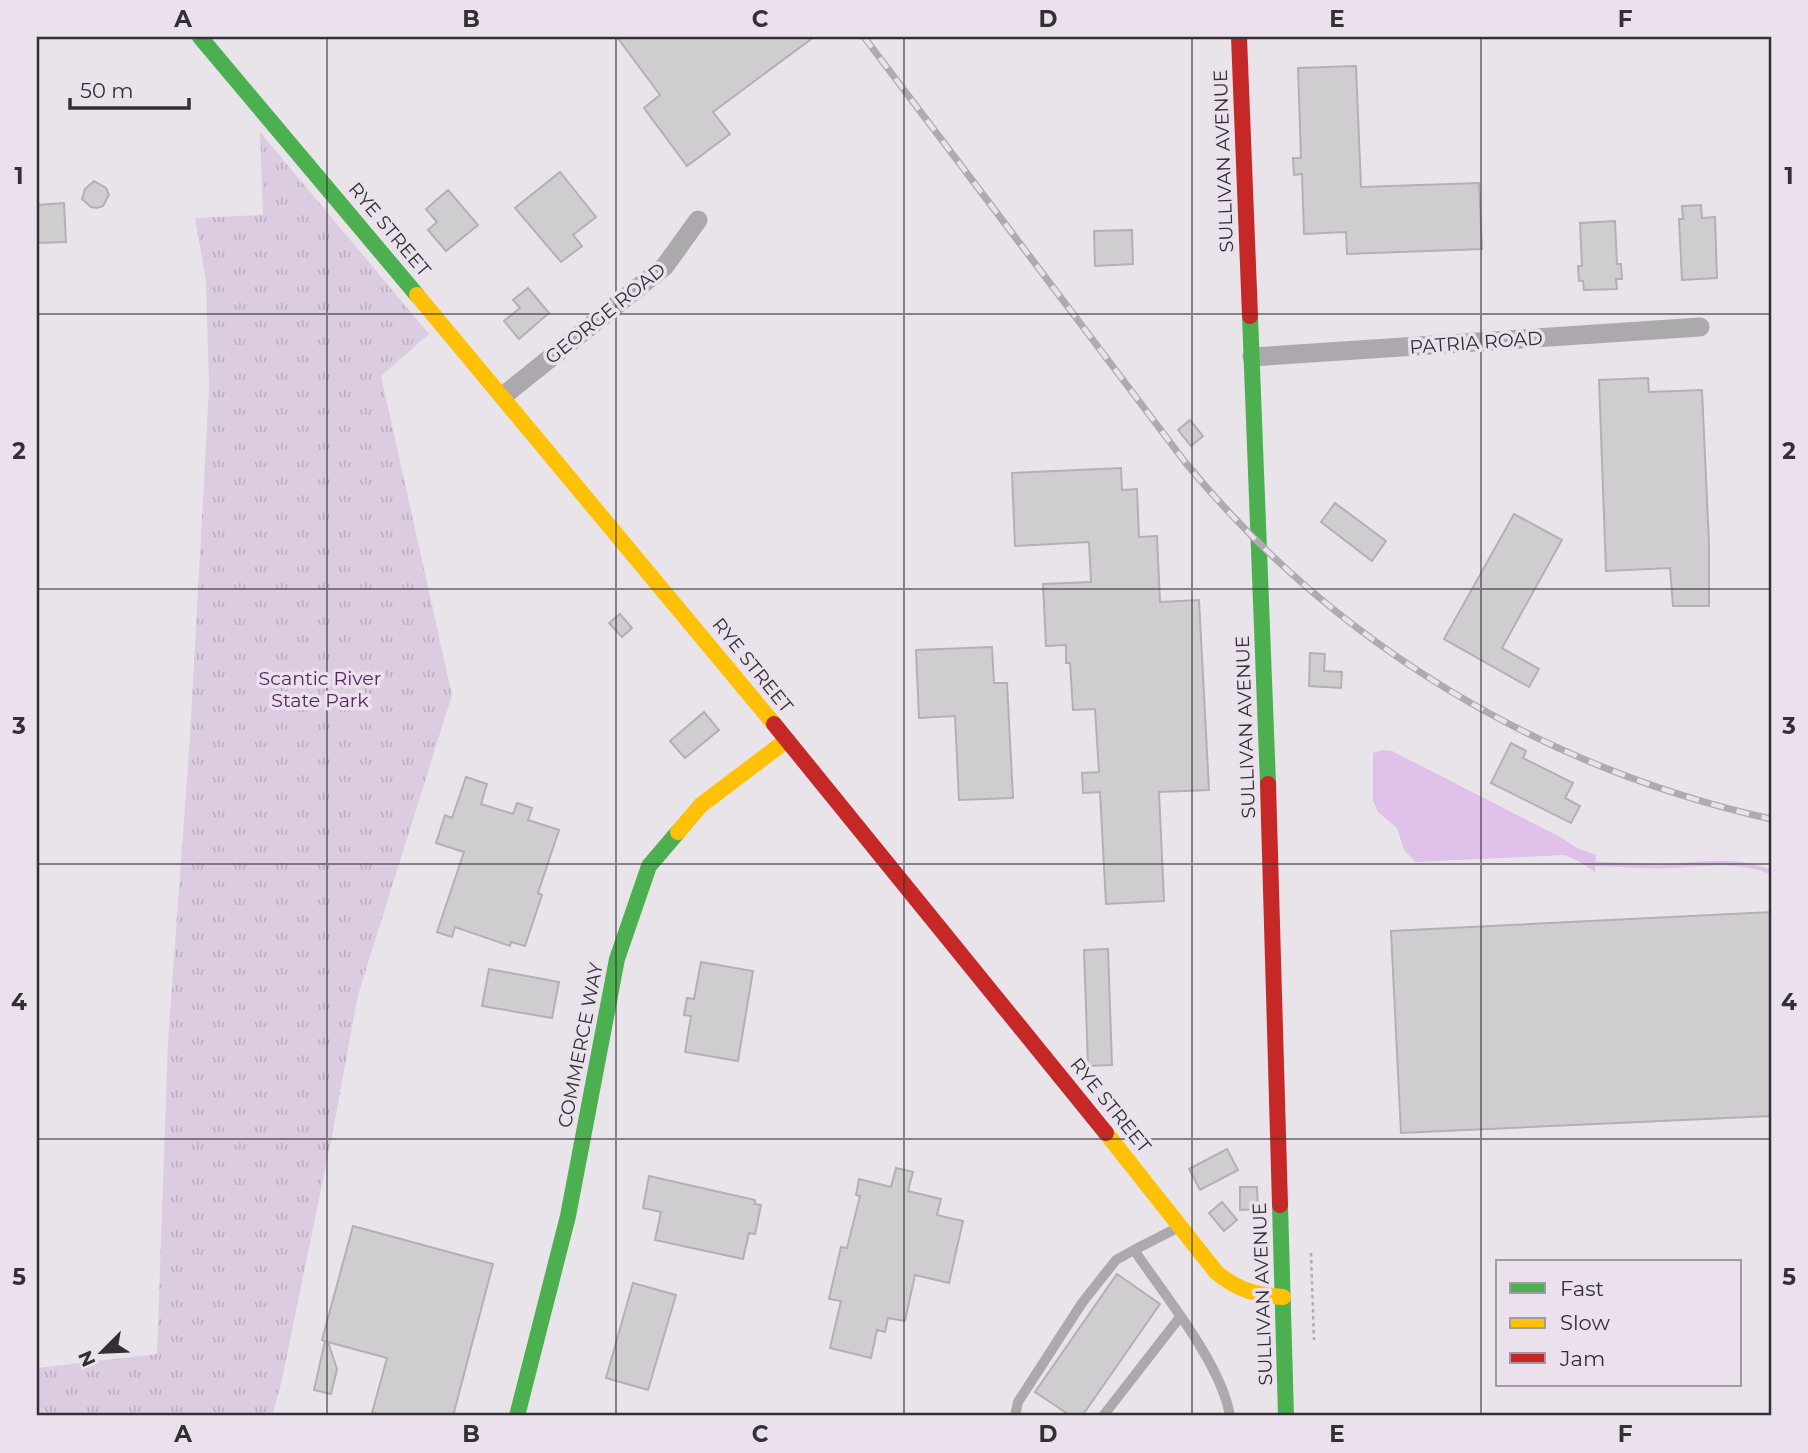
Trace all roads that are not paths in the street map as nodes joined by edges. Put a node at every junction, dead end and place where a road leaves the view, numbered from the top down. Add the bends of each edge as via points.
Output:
1 (200, 37) edge
2 (1240, 37) edge
3 (698, 220) dead end
4 (1700, 327) dead end
5 (1252, 357) junction
6 (503, 396) junction
7 (787, 740) junction
8 (1181, 1226) junction
9 (1134, 1250) junction
10 (1283, 1297) junction
11 (1180, 1317) junction
12 (517, 1416) edge
13 (1015, 1416) edge
14 (1103, 1416) edge
15 (1230, 1416) edge
16 (1286, 1416) edge

1 - 6 street, RYE STREET
2 - 5 street, SULLIVAN AVENUE
3 - 6 street, GEORGE ROAD via 666,266
4 - 5 street, PATRIA ROAD
5 - 10 street, SULLIVAN AVENUE
6 - 7 street, RYE STREET
7 - 8 street, RYE STREET
7 - 12 street, COMMERCE WAY via 701,805 649,866 617,959 569,1216
8 - 9 lane
8 - 10 street, RYE STREET via 1229,1283 1251,1293
9 - 11 lane
9 - 13 lane via 1116,1260 1082,1303 1018,1402
10 - 16 street, SULLIVAN AVENUE
11 - 14 lane
11 - 15 lane via 1214,1372

